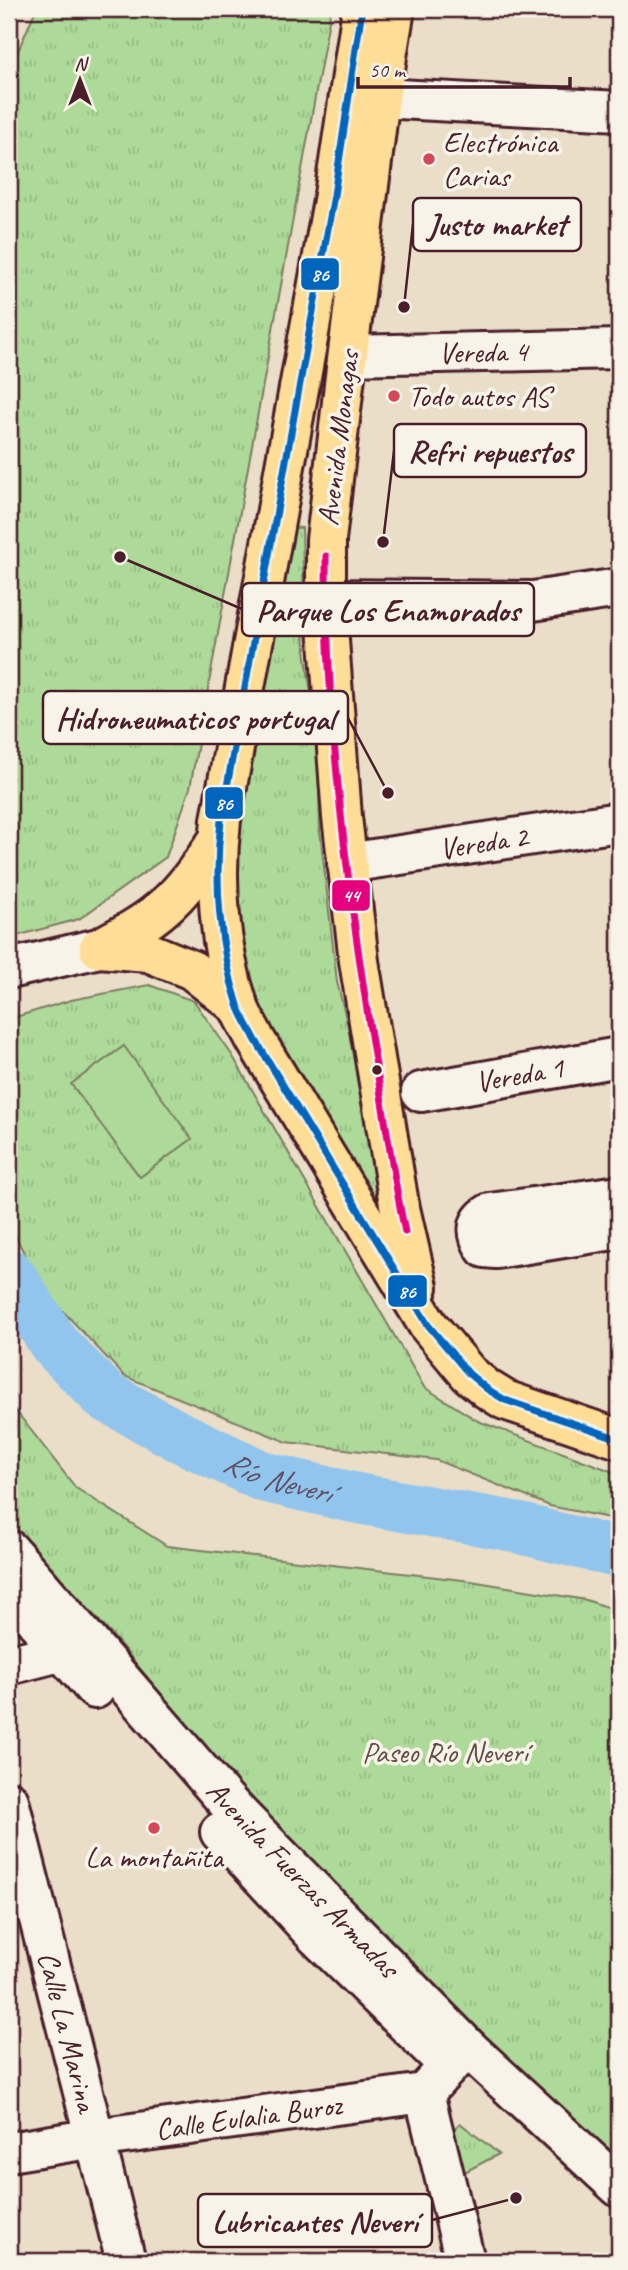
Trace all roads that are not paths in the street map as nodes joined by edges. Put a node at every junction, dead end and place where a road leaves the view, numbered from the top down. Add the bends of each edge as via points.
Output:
1 (362, 9) edge
2 (395, 9) edge
3 (380, 98) junction
4 (619, 111) edge
5 (619, 349) edge
6 (348, 355) junction
7 (619, 588) edge
8 (326, 599) junction
9 (619, 822) edge
10 (219, 839) junction
11 (347, 863) junction
12 (99, 948) junction
13 (12, 968) edge
14 (239, 1007) junction
15 (619, 1057) edge
16 (421, 1092) dead end
17 (619, 1195) edge
18 (619, 1230) edge
19 (428, 1325) junction
20 (619, 1439) edge
21 (9, 1550) edge
22 (9, 1591) edge
23 (77, 1647) junction
24 (9, 1665) edge
25 (9, 1801) edge
26 (459, 2057) junction
27 (424, 2093) junction
28 (95, 2138) junction
29 (9, 2152) edge
30 (619, 2187) edge
31 (619, 2216) edge
32 (126, 2261) edge
33 (465, 2261) edge

1 - 10 main road, Avenida Monagas via 334,195
2 - 3 main road, Avenida Monagas
3 - 4 street
3 - 6 main road, Avenida Monagas
5 - 6 street, Vereda 4
6 - 8 main road, Avenida Monagas via 326,540
7 - 8 street via 533,601
8 - 11 main road, Avenida Monagas
9 - 11 street, Vereda 2
10 - 12 main road via 164,907
10 - 14 main road, Avenida Monagas via 221,926
11 - 19 main road, Avenida Monagas via 399,1204
12 - 13 street
12 - 14 main road via 148,953 192,970
14 - 19 main road, Avenida Monagas
15 - 16 street, Vereda 1
17 - 18 street via 490,1213 478,1226 485,1248 496,1249
19 - 20 main road, Avenida Monagas via 486,1390
21 - 23 street, Avenida Fuerzas Armadas
22 - 23 street, Avenida Fuerzas Armadas
23 - 24 street
23 - 26 street, Avenida Fuerzas Armadas via 178,1787 318,1938
25 - 28 street, Calle La Marina
26 - 27 street
26 - 30 street, Avenida Fuerzas Armadas
26 - 31 street, Avenida Fuerzas Armadas
27 - 28 street, Calle Eulalia Buroz
27 - 33 street
28 - 29 street, Calle Eulalia Buroz
28 - 32 street, Calle La Marina

